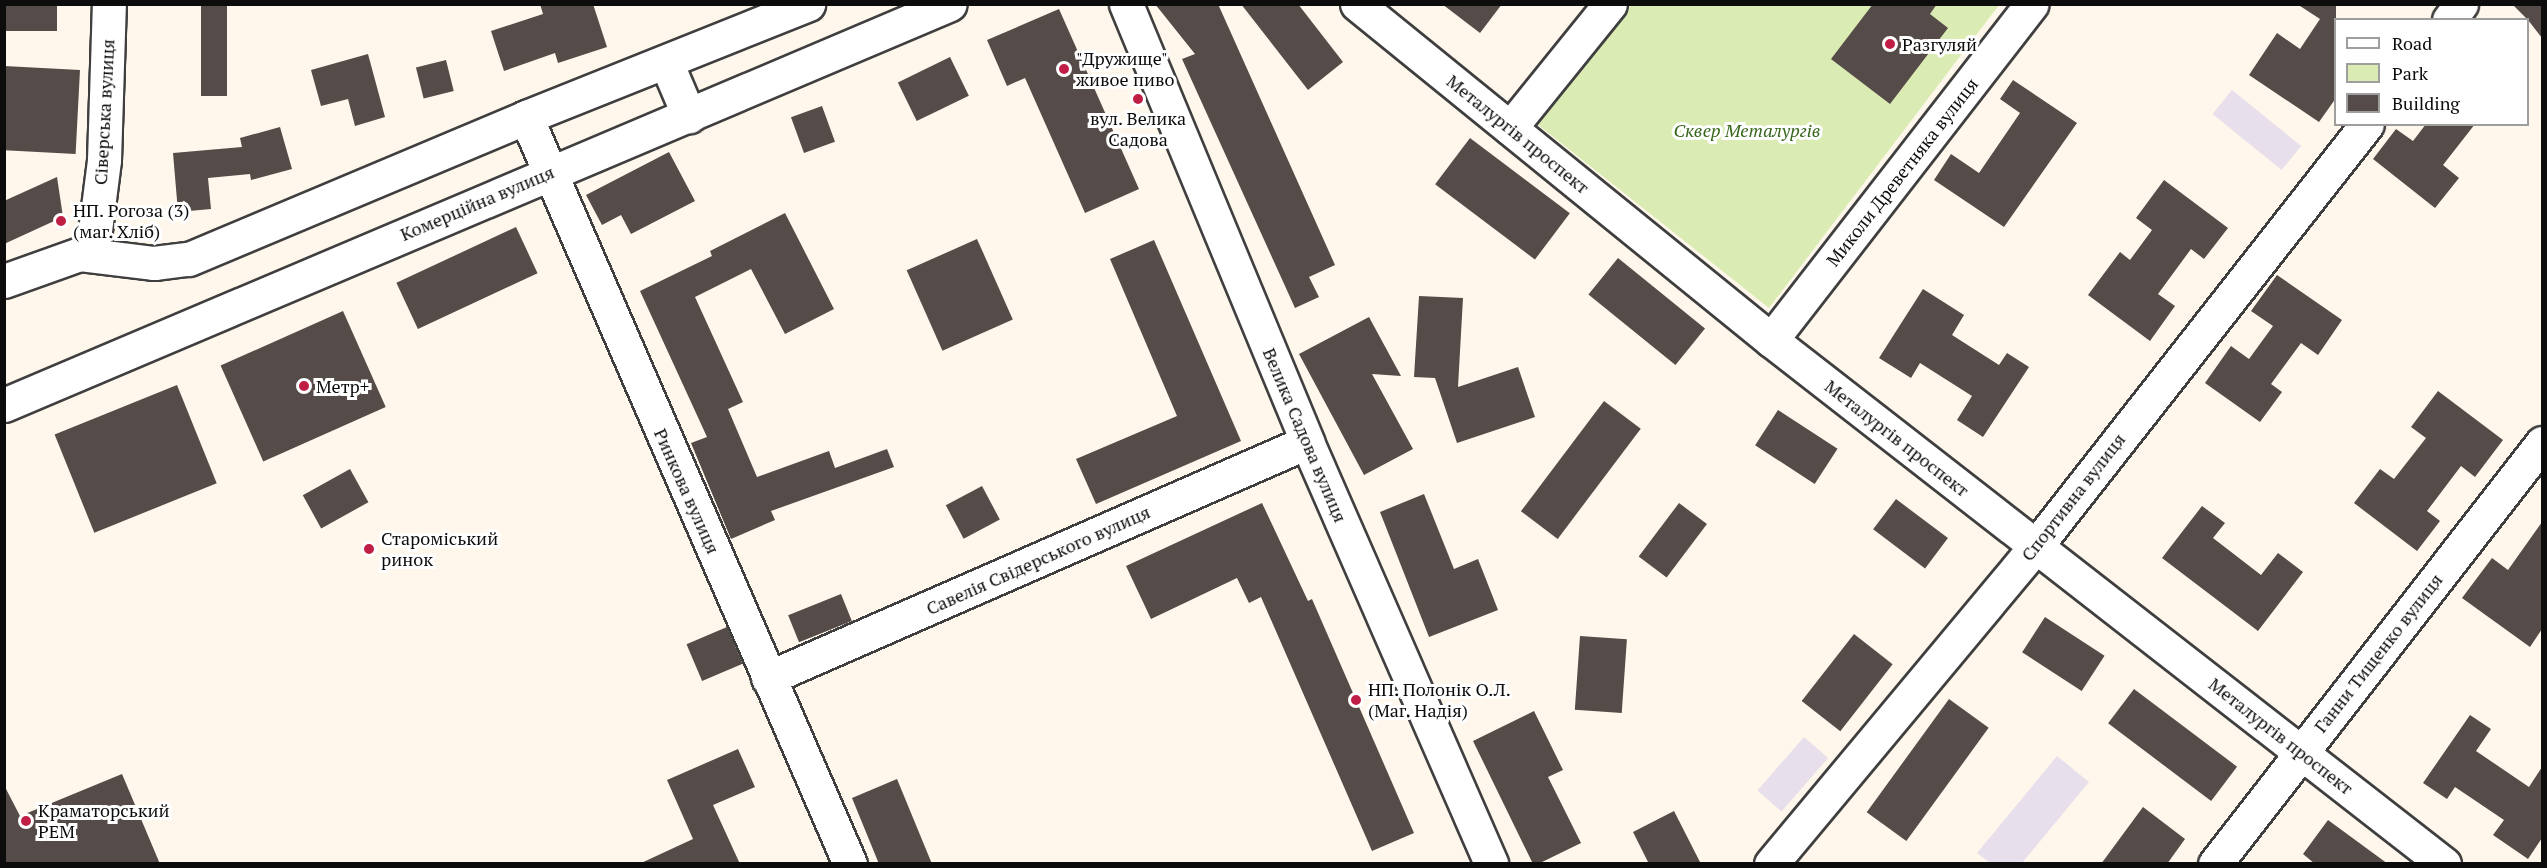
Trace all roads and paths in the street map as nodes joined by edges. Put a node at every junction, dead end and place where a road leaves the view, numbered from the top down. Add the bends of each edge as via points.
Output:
1 (109, 4) edge
2 (808, 4) edge
3 (950, 4) edge
4 (1126, 4) edge
5 (1357, 4) edge
6 (1610, 4) edge
7 (2032, 4) edge
8 (2461, 4) edge
9 (2450, 18) edge
10 (666, 62) junction
11 (689, 116) junction
12 (526, 117) junction
13 (2365, 126) edge
14 (1510, 128) junction
15 (548, 172) junction
16 (92, 254) junction
17 (4, 282) edge
18 (1771, 340) junction
19 (4, 405) edge
20 (1307, 442) junction
21 (2542, 443) edge
22 (2036, 546) junction
23 (768, 678) junction
24 (2301, 752) junction
25 (850, 864) edge
26 (1491, 864) edge
27 (1771, 864) edge
28 (2215, 864) edge
29 (2444, 864) edge

1 - 16 street, Сіверська вулиця via 104,160
2 - 10 street
3 - 11 street, Комерційна вулиця
4 - 20 street, Велика Садова вулиця
5 - 14 street, Металургів проспект
6 - 14 street
7 - 18 street, Миколи Древетняка вулиця
8 - 9 street
10 - 11 street
10 - 12 street
11 - 15 street, Комерційна вулиця
12 - 15 street, Ринкова вулиця
12 - 16 street via 189,259 154,262
13 - 22 street, Спортивна вулиця
14 - 18 street, Металургів проспект
15 - 19 street, Комерційна вулиця
15 - 23 street, Ринкова вулиця
16 - 17 street via 57,260
18 - 22 street, Металургів проспект
20 - 23 street, Савелія Свідерського вулиця
20 - 26 street, Велика Садова вулиця
21 - 24 street, Ганни Тищенко вулиця
22 - 24 street, Металургів проспект
22 - 27 street, Спортивна вулиця
23 - 25 street, Ринкова вулиця
24 - 28 street, Ганни Тищенко вулиця
24 - 29 street, Металургів проспект

